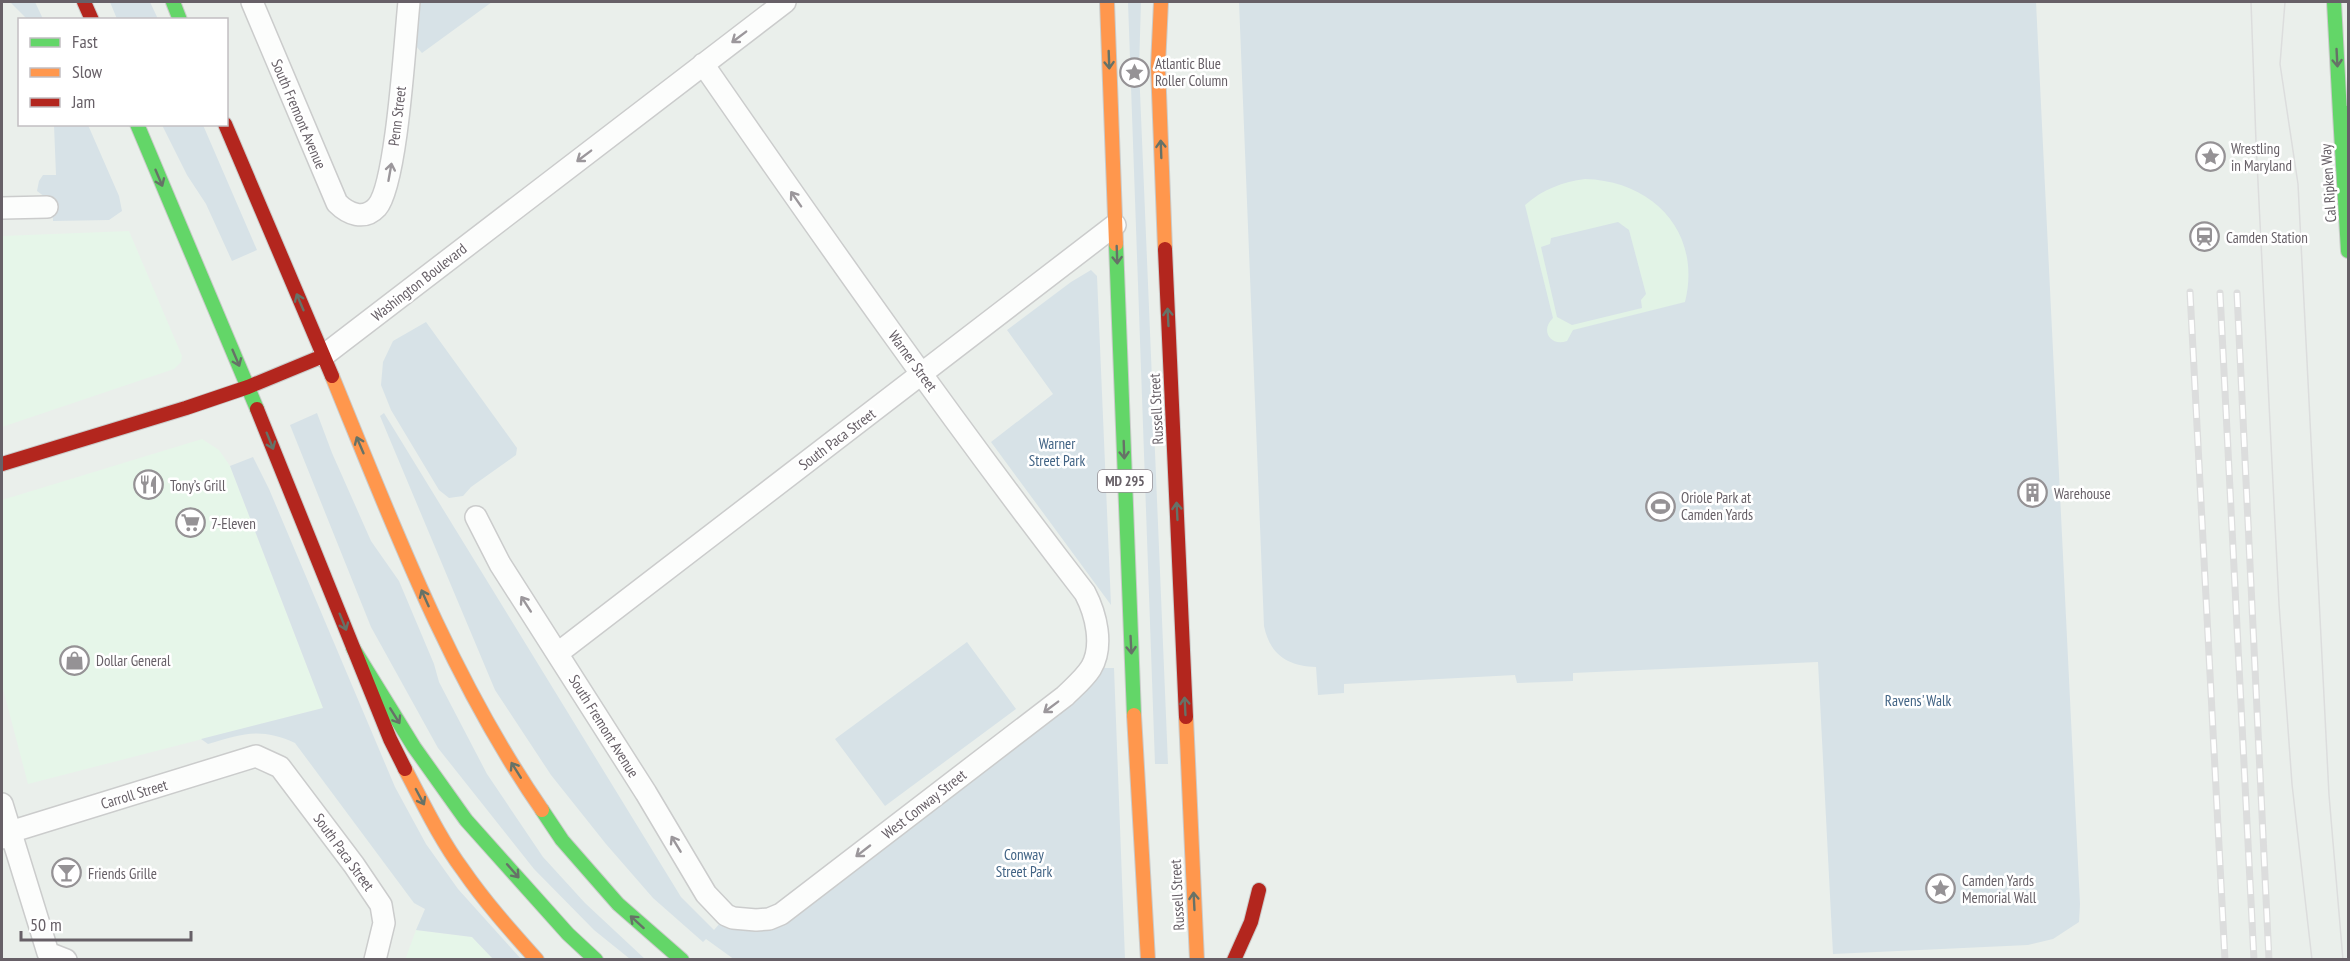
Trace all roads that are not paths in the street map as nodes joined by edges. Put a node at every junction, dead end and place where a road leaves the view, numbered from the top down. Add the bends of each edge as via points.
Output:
1 (84, 2) edge
2 (173, 2) edge
3 (252, 2) edge
4 (409, 2) edge
5 (786, 2) edge
6 (1107, 2) edge
7 (1161, 2) edge
8 (2334, 2) edge
9 (91, 18) edge
10 (179, 18) edge
11 (703, 64) junction
12 (2344, 113) edge
13 (137, 126) edge
14 (226, 126) edge
15 (47, 207) dead end
16 (2, 208) edge
17 (358, 215) joint
18 (1116, 225) junction
19 (2349, 251) edge
20 (323, 356) junction
21 (922, 373) junction
22 (248, 387) junction
23 (2, 464) edge
24 (476, 517) dead end
25 (353, 648) junction
26 (558, 653) junction
27 (1092, 666) joint
28 (267, 760) joint
29 (2, 804) edge
30 (6, 835) edge
31 (1258, 890) dead end
32 (744, 919) joint
33 (55, 957) edge
34 (375, 960) edge
35 (537, 960) edge
36 (596, 960) edge
37 (682, 960) edge
38 (1148, 960) edge
39 (1197, 960) edge
40 (1234, 960) edge

1 - 9 main road
2 - 10 main road
3 - 17 street, South Fremont Avenue via 337,203 346,212
17 -> 4 street, Penn Street via 377,207 389,178
5 -> 11 street, Washington Boulevard
6 -> 18 main road, Russell Street / MD 295
39 -> 7 main road, Russell Street via 1163,207 1158,66
8 -> 12 main road, Cal Ripken Way
11 -> 20 street, Washington Boulevard
21 -> 11 street, Warner Street
12 - 19 main road, Cal Ripken Way
13 -> 22 main road
20 -> 14 main road
15 - 16 street
18 - 21 street, South Paca Street
18 -> 38 main road, Russell Street / MD 295 via 1130,634
20 - 22 main road, Washington Boulevard
37 -> 20 main road via 623,909 584,868 540,810 495,737 425,600
21 - 26 street, South Paca Street
21 - 27 street, Warner Street via 1085,593 1096,623
22 - 23 main road, Washington Boulevard
22 -> 25 main road
26 -> 24 street, South Fremont Avenue via 500,564
25 -> 35 main road via 390,739 461,868 495,914
25 -> 36 main road via 414,747 466,820
32 -> 26 street, South Fremont Avenue via 726,915 706,894
27 -> 32 street, West Conway Street via 1065,696 781,914 769,919
28 - 30 street, Carroll Street via 256,756
28 - 34 street, South Paca Street via 280,767 381,905 384,923
29 - 30 street
30 - 33 street
31 - 40 main road via 1251,922

